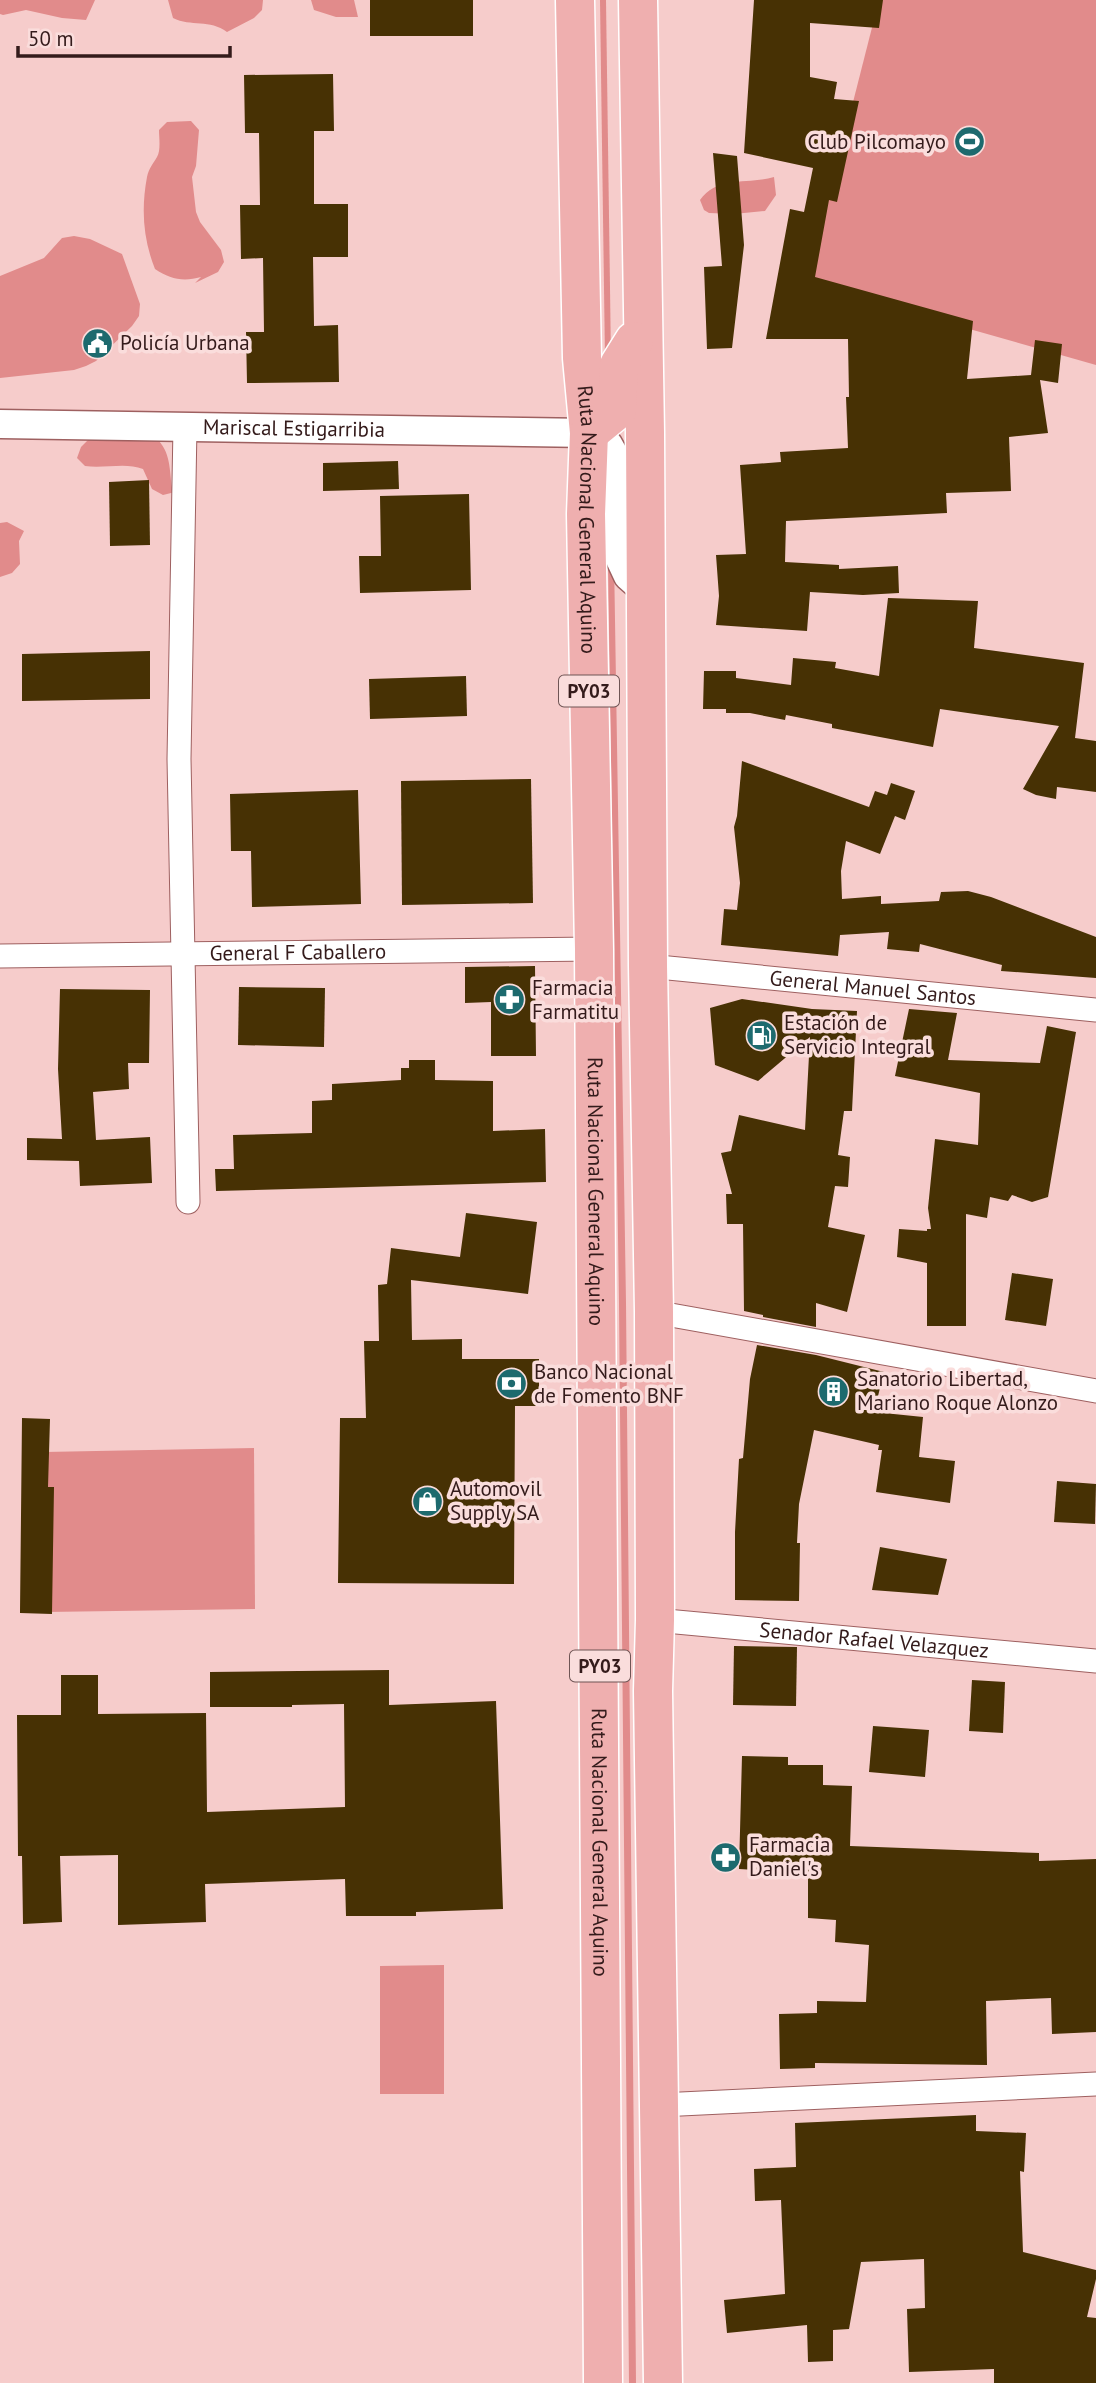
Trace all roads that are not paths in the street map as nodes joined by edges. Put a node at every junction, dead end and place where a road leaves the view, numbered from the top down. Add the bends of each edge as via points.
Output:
1 (575, 0) edge
2 (638, 0) edge
3 (643, 327) junction
4 (0, 424) edge
5 (185, 427) junction
6 (589, 433) junction
7 (646, 592) junction
8 (594, 949) junction
9 (183, 953) junction
10 (0, 956) edge
11 (648, 966) junction
12 (1096, 1010) edge
13 (188, 1202) dead end
14 (654, 1312) junction
15 (1096, 1391) edge
16 (655, 1620) junction
17 (1096, 1661) edge
18 (1096, 2084) edge
19 (660, 2105) junction
20 (603, 2383) edge
21 (663, 2383) edge

1 - 6 highway, Ruta Nacional General Aquino / PY03 via 582,358
2 - 3 highway, PY03
3 - 6 highway via 619,365 617,410
3 - 7 highway, PY03
4 - 5 street, Mariscal Estigarribia
5 - 6 street, Mariscal Estigarribia
5 - 9 street via 179,759
6 - 7 street via 608,444 617,460 620,559 628,576
6 - 8 highway, Ruta Nacional General Aquino / PY03 via 586,514
7 - 11 highway, PY03
8 - 9 street, General F Caballero
8 - 20 highway, Ruta Nacional General Aquino / PY03
9 - 10 street, General F Caballero
9 - 13 street
11 - 12 street, General Manuel Santos
11 - 14 highway, PY03
14 - 15 street
14 - 16 highway, PY03
16 - 17 street, Senador Rafael Velazquez
16 - 19 highway, PY03
18 - 19 street
19 - 21 highway, PY03

